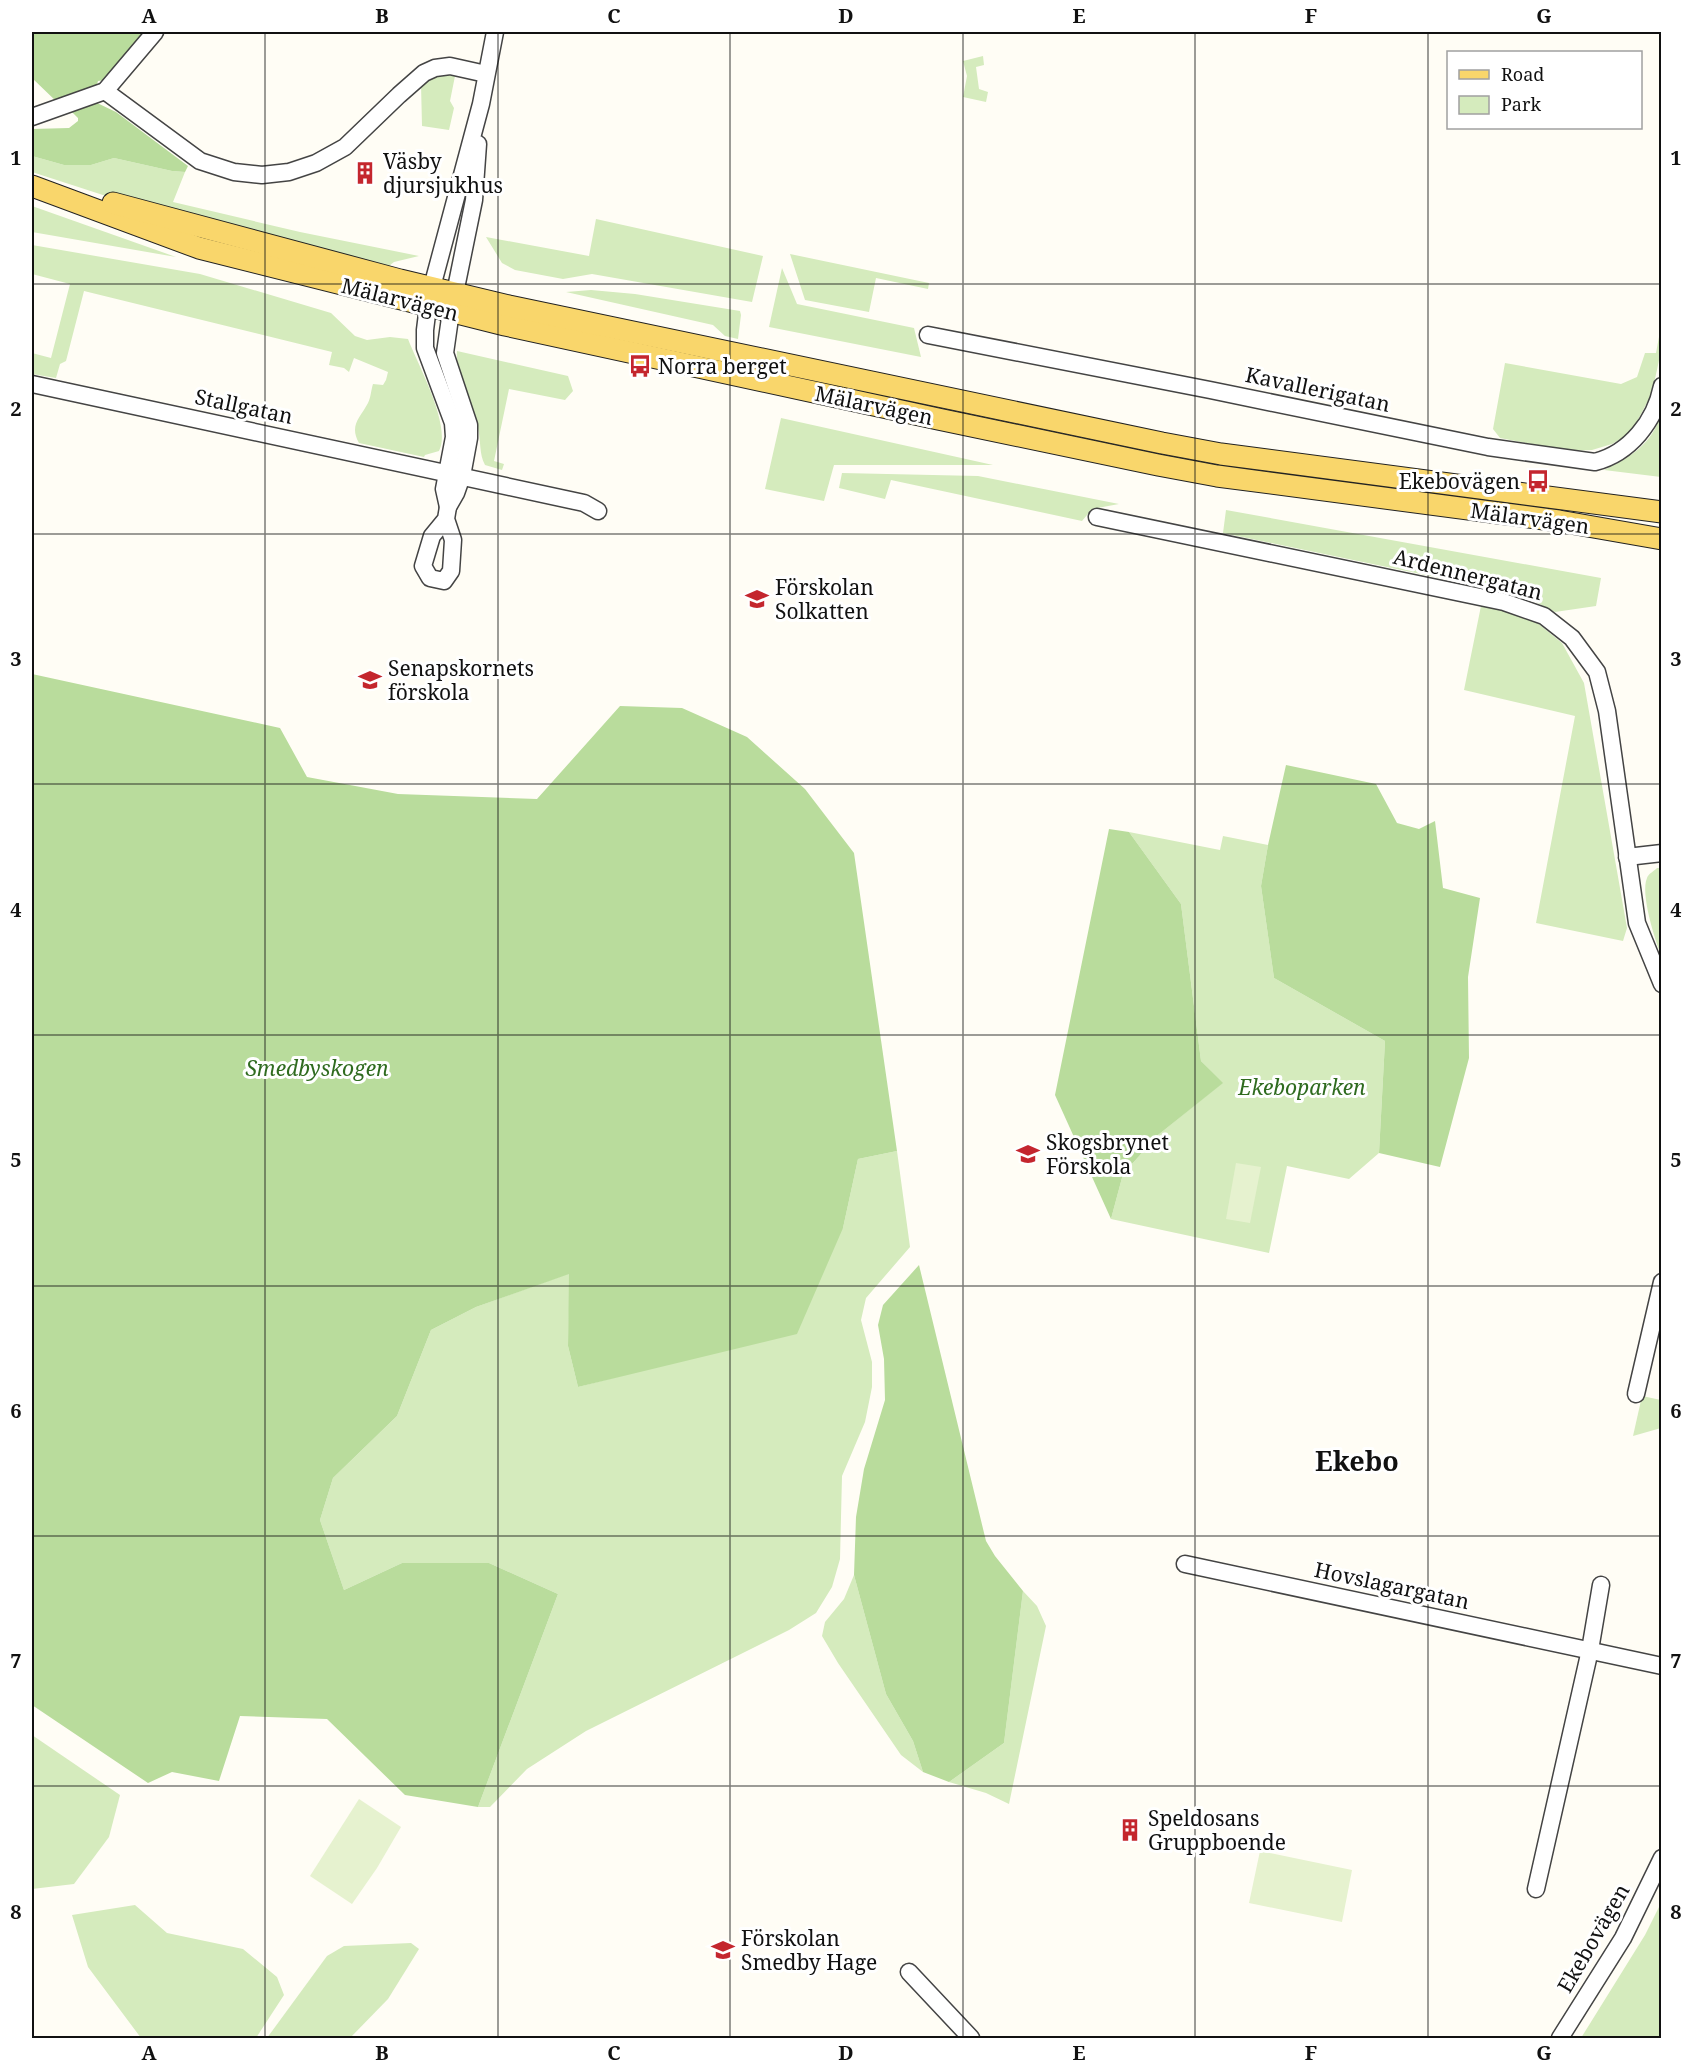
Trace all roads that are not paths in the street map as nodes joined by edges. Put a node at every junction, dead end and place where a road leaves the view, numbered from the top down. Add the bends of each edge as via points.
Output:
1 (155, 32) edge
2 (495, 32) edge
3 (486, 74) junction
4 (105, 92) junction
5 (481, 104) junction
6 (32, 117) edge
7 (32, 184) edge
8 (430, 297) junction
9 (453, 302) junction
10 (928, 335) dead end
11 (32, 384) edge
12 (1662, 386) edge
13 (454, 475) junction
14 (598, 511) dead end
15 (1662, 512) edge
16 (447, 513) dead end
17 (1097, 517) dead end
18 (1662, 539) edge
19 (1662, 853) edge
20 (1627, 857) junction
21 (1662, 984) edge
22 (1662, 1282) edge
23 (1636, 1394) dead end
24 (1185, 1564) dead end
25 (1601, 1585) dead end
26 (1590, 1650) junction
27 (1662, 1666) edge
28 (1662, 1858) edge
29 (1536, 1889) dead end
30 (909, 1972) dead end
31 (971, 2038) edge
32 (1560, 2038) edge

1 - 4 street
2 - 3 street
3 - 4 street via 450,66 435,68 399,94 345,147 316,163 262,175 234,172 200,161
3 - 5 street
4 - 6 street
5 - 8 street
5 - 9 street via 474,200
7 - 8 main road, Mälarvägen
8 - 9 main road, Mälarvägen
8 - 13 street via 425,348 453,423
9 - 13 street via 445,353 470,438
9 - 15 main road, Mälarvägen via 509,306 1192,448
9 - 18 main road, Mälarvägen via 529,330 1158,465
10 - 12 street, Kavallerigatan via 1480,446 1595,462 1610,458 1641,433
11 - 13 street, Stallgatan
13 - 14 street, Stallgatan via 584,503
13 - 16 street via 444,489
17 - 20 street, Ardennergatan via 1504,602 1544,616 1572,638 1597,672 1607,711
19 - 20 street
20 - 21 street, Ardennergatan via 1637,923
22 - 23 street
24 - 26 street, Hovslagargatan
25 - 26 street
26 - 27 street, Hovslagargatan
26 - 29 street
28 - 32 street, Ekebovägen via 1623,1938
30 - 31 street

